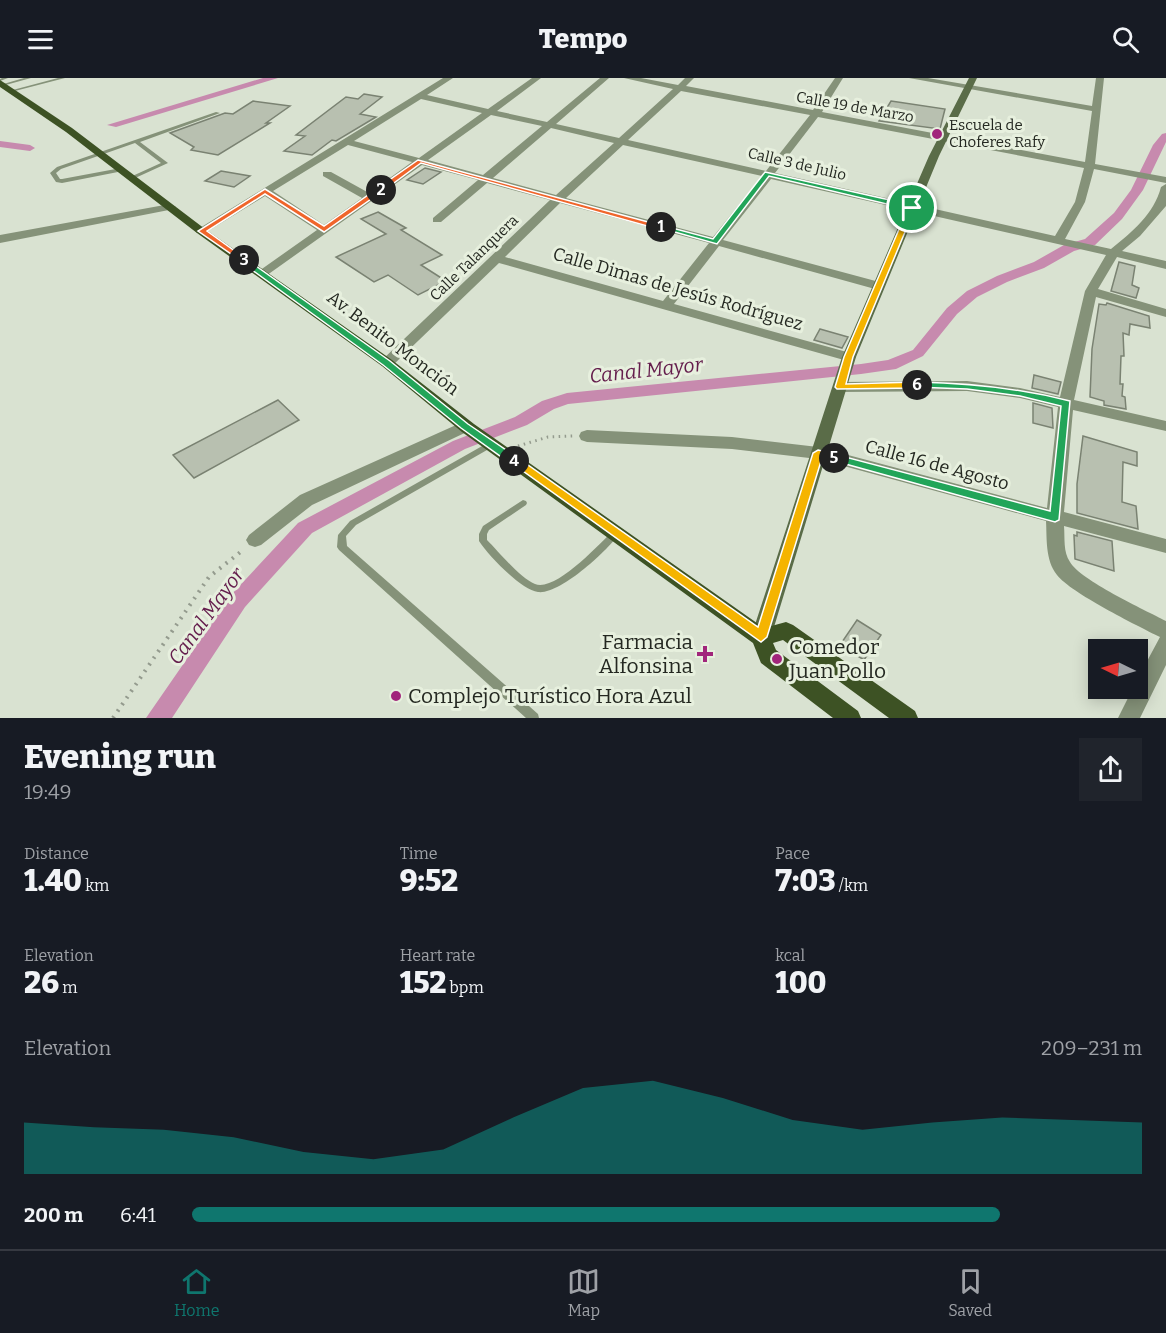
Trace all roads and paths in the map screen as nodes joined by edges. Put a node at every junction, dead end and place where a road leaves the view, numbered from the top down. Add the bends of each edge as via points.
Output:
1 (29, 78) edge
2 (63, 78) edge
3 (449, 78) edge
4 (537, 78) edge
5 (604, 78) edge
6 (628, 78) edge
7 (690, 78) edge
8 (839, 78) edge
9 (913, 78) edge
10 (1100, 78) edge
11 (4, 83) edge
12 (971, 83) edge
13 (681, 88) junction
14 (420, 96) junction
15 (1096, 109) junction
16 (218, 112) dead end
17 (489, 113) junction
18 (815, 115) junction
19 (549, 126) junction
20 (945, 138) junction
21 (345, 141) junction
22 (137, 142) junction
23 (622, 142) junction
24 (100, 155) junction
25 (420, 161) junction
26 (1090, 165) junction
27 (126, 174) junction
28 (327, 174) dead end
29 (767, 174) junction
30 (484, 178) junction
31 (1166, 180) edge
32 (1166, 187) edge
33 (265, 191) junction
34 (369, 198) junction
35 (558, 199) junction
36 (170, 207) junction
37 (912, 208) junction
38 (437, 220) dead end
39 (324, 230) junction
40 (201, 231) junction
41 (0, 239) edge
42 (1061, 241) junction
43 (715, 242) junction
44 (1113, 253) junction
45 (496, 258) junction
46 (1166, 265) edge
47 (263, 274) junction
48 (879, 286) junction
49 (1091, 291) junction
50 (666, 306) junction
51 (1166, 313) edge
52 (848, 358) junction
53 (387, 363) junction
54 (841, 385) junction
55 (1066, 404) junction
56 (1166, 426) edge
57 (466, 427) junction
58 (587, 436) joint
59 (497, 448) junction
60 (818, 453) junction
61 (523, 503) dead end
62 (1055, 517) junction
63 (616, 533) junction
64 (255, 540) joint
65 (1166, 546) edge
66 (1166, 632) edge
67 (761, 637) junction
68 (1166, 644) edge
69 (113, 718) edge
70 (534, 718) edge
71 (850, 718) edge
72 (907, 718) edge
73 (1129, 718) edge

1 - 11 lane
2 - 11 lane
3 - 14 street
4 - 17 street
5 - 19 street
6 - 13 street, Calle 19 de Marzo
7 - 13 street, Calle Talanquera
8 - 18 street
9 - 12 street
10 - 15 street
11 - 24 main road, Av. Benito Monción
12 - 15 street
12 - 20 street
13 - 18 street, Calle 19 de Marzo
13 - 23 street, Calle Talanquera
14 - 17 street, Calle 3 de Julio
14 - 21 street
15 - 26 street
16 - 22 lane
17 - 19 street, Calle 3 de Julio
17 - 25 street
18 - 20 street, Calle 19 de Marzo
18 - 29 street
19 - 23 street, Calle 3 de Julio
19 - 30 street
20 - 26 street, Calle 19 de Marzo
20 - 37 street
21 - 25 street
21 - 33 street
22 - 24 lane
22 - 27 lane via 165,163
23 - 29 street, Calle 3 de Julio
23 - 35 street, Calle Talanquera
24 - 27 main road, Av. Benito Monción
24 - 27 lane via 53,173 62,181
25 - 30 street
25 - 34 street
26 - 31 street, Calle 19 de Marzo
26 - 42 street via 1080,202
27 - 36 main road, Av. Benito Monción
28 - 34 street
29 - 37 street, Calle 3 de Julio
29 - 43 street
30 - 35 street
30 - 38 street
32 - 44 street via 1162,204
33 - 39 street
33 - 40 street
34 - 39 street
35 - 43 street
35 - 45 street, Calle Talanquera
36 - 40 main road, Av. Benito Monción
36 - 41 street
37 - 42 street, Calle 3 de Julio
37 - 48 street
39 - 47 street
40 - 47 main road, Av. Benito Monción
42 - 44 street, Calle 3 de Julio
43 - 48 street
43 - 50 street
44 - 46 street, Calle 3 de Julio
44 - 49 street
45 - 50 street, Calle Dimas de Jesús Rodríguez
45 - 53 street, Calle Talanquera
47 - 53 main road, Av. Benito Monción
48 - 52 street
49 - 51 street
49 - 55 street
50 - 52 street, Calle Dimas de Jesús Rodríguez
52 - 54 street
53 - 57 main road, Av. Benito Monción
54 - 55 street via 967,386
54 - 60 street
55 - 56 street
55 - 62 street
57 - 59 main road, Av. Benito Monción
57 - 64 street via 306,500
58 - 59 path via 548,437
58 - 60 street, Calle 16 de Agosto via 730,442
59 - 63 main road, Av. Benito Monción
59 - 70 lane via 352,523 342,535 342,548
60 - 62 street, Calle 16 de Agosto
60 - 67 street
61 - 63 lane via 486,528 483,541 532,587 546,589 559,585
62 - 65 street, Calle 16 de Agosto
62 - 66 street via 1056,552 1063,568 1079,582
63 - 67 main road, Av. Benito Monción
64 - 69 path via 209,577
67 - 71 main road, Av. Benito Monción via 768,656
67 - 72 main road via 786,631
68 - 73 street

